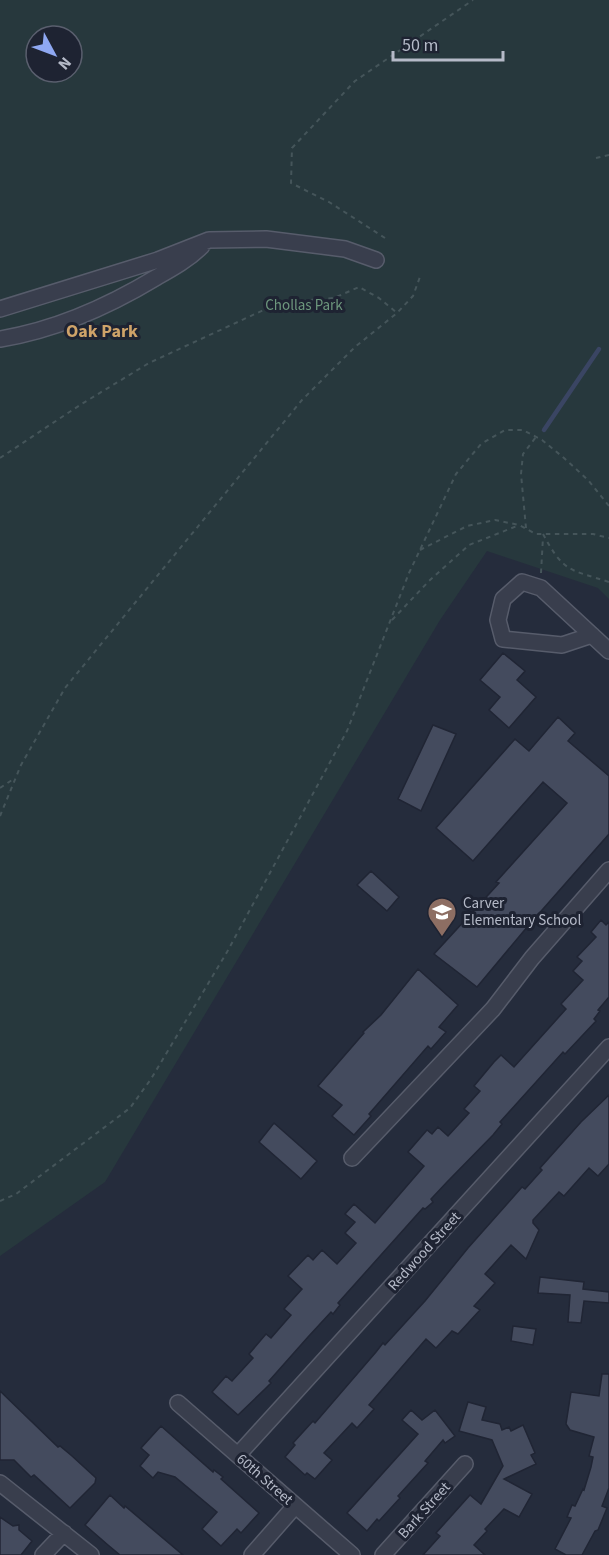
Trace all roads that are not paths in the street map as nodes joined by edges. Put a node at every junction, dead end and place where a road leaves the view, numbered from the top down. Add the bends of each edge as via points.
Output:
1 (209, 240) junction
2 (376, 260) dead end
3 (0, 309) edge
4 (0, 339) edge
5 (592, 635) junction
6 (609, 651) edge
7 (609, 870) edge
8 (609, 1047) edge
9 (352, 1158) dead end
10 (178, 1403) dead end
11 (238, 1455) junction
12 (465, 1464) dead end
13 (0, 1482) edge
14 (295, 1506) junction
15 (64, 1533) junction
16 (43, 1555) edge
17 (91, 1555) edge
18 (252, 1555) edge
19 (352, 1555) edge
20 (383, 1555) edge

1 - 2 street via 266,239 345,249
1 - 3 street via 158,260
1 - 4 street via 190,258 78,318
5 - 5 street via 540,588 522,582 503,599 498,620 503,639 562,645
5 - 6 street
7 - 9 street via 493,1009
8 - 11 street, Redwood Street
10 - 11 street, 60th Street
11 - 14 street, 60th Street
12 - 20 street, Bark Street
13 - 15 street
14 - 18 street
14 - 19 street, 60th Street
15 - 16 street
15 - 17 street

